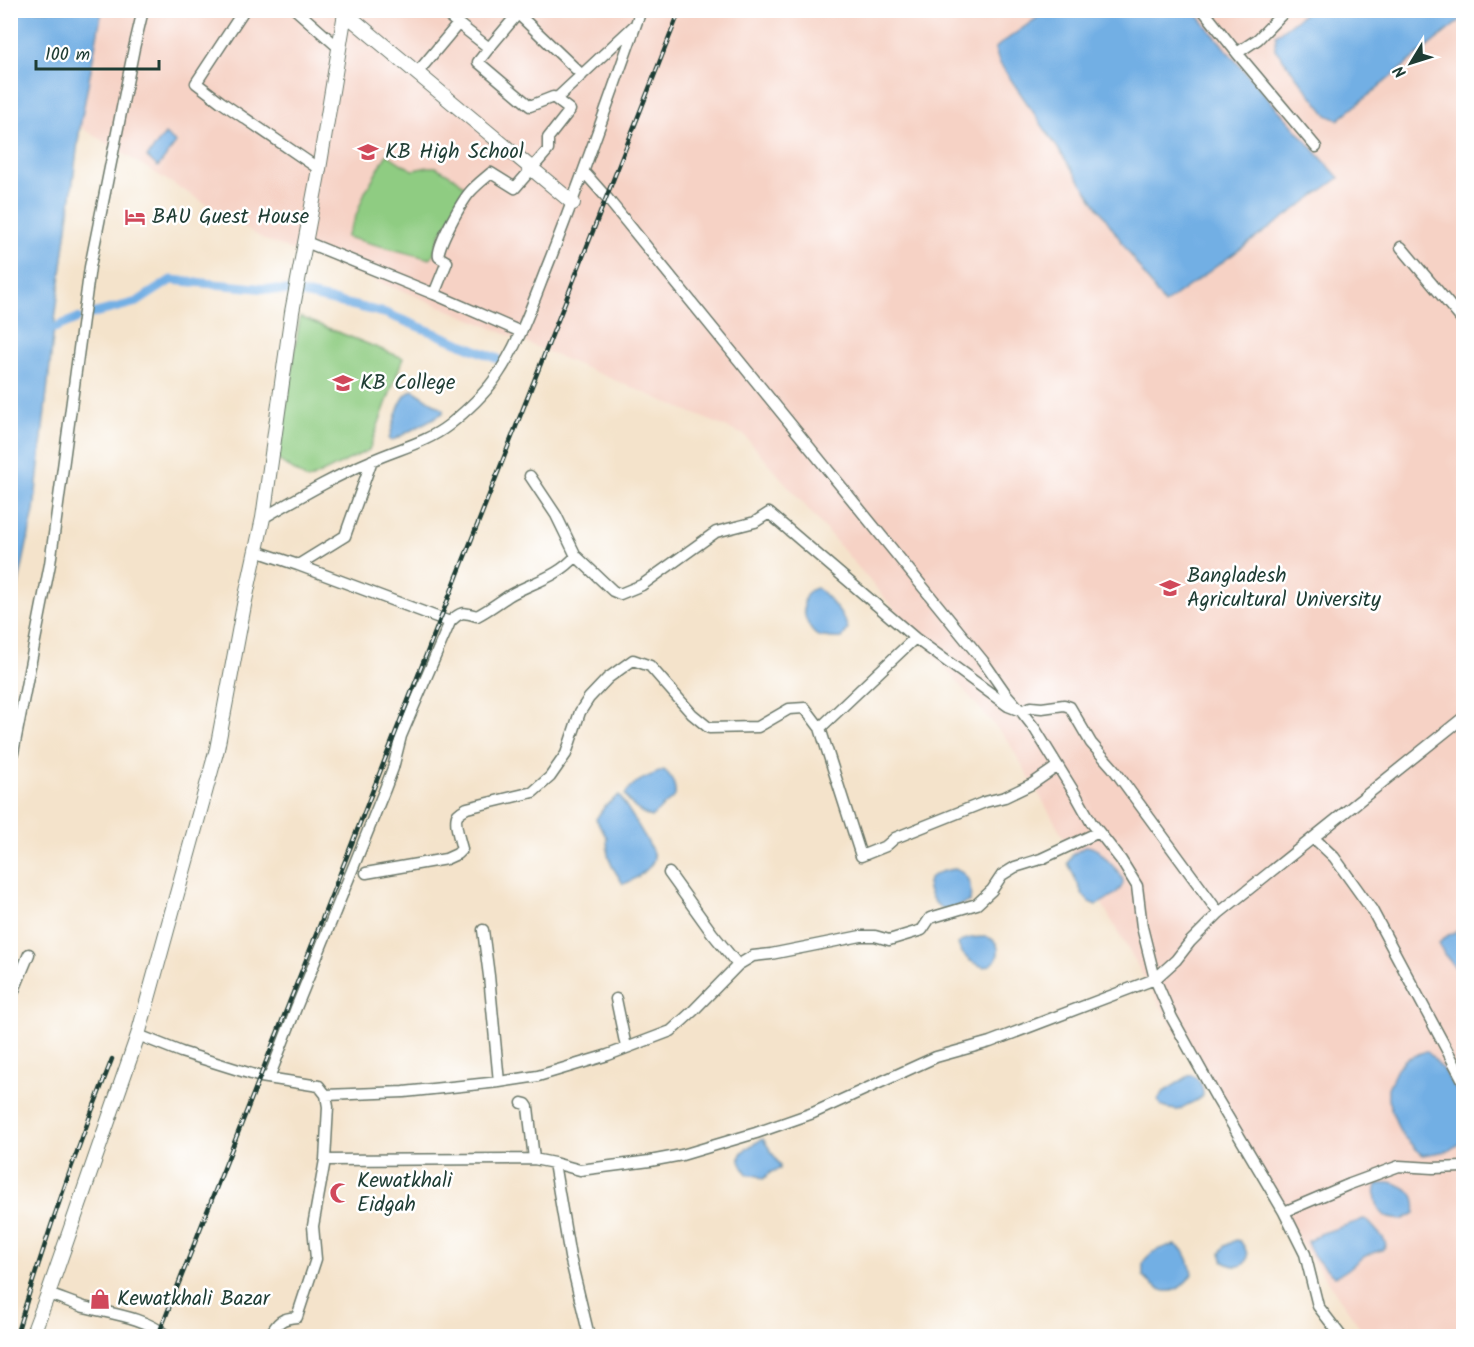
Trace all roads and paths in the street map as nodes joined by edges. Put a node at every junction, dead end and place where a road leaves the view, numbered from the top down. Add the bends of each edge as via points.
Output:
1 (143, 10) edge
2 (244, 10) edge
3 (296, 10) edge
4 (441, 10) edge
5 (1203, 10) edge
6 (1286, 10) edge
7 (640, 11) edge
8 (345, 12) edge
9 (518, 12) edge
10 (458, 24) junction
11 (636, 24) junction
12 (339, 48) junction
13 (489, 48) junction
14 (1236, 53) junction
15 (417, 73) junction
16 (582, 75) junction
17 (556, 99) junction
18 (1316, 147) dead end
19 (531, 168) junction
20 (319, 170) junction
21 (584, 172) junction
22 (573, 203) junction
23 (306, 242) junction
24 (1401, 247) dead end
25 (434, 294) junction
26 (1464, 322) edge
27 (521, 332) junction
28 (372, 460) junction
29 (530, 476) dead end
30 (263, 518) junction
31 (256, 550) junction
32 (576, 556) junction
33 (298, 565) junction
34 (450, 622) junction
35 (915, 638) junction
36 (1021, 711) junction
37 (1464, 717) edge
38 (820, 728) junction
39 (1058, 766) junction
40 (10, 768) edge
41 (1099, 832) junction
42 (1314, 838) junction
43 (366, 873) dead end
44 (669, 873) dead end
45 (1219, 913) junction
46 (483, 930) dead end
47 (29, 954) dead end
48 (738, 965) junction
49 (1155, 979) junction
50 (616, 999) dead end
51 (10, 1000) edge
52 (138, 1035) junction
53 (626, 1047) junction
54 (269, 1078) junction
55 (499, 1082) junction
56 (1464, 1082) edge
57 (326, 1095) junction
58 (522, 1103) dead end
59 (534, 1159) junction
60 (325, 1160) junction
61 (554, 1162) junction
62 (1464, 1167) edge
63 (1284, 1212) junction
64 (48, 1294) junction
65 (32, 1336) edge
66 (167, 1336) edge
67 (270, 1336) edge
68 (589, 1336) edge
69 (1341, 1336) edge

1 - 40 street via 90,267 50,564
2 - 20 street via 196,82
3 - 12 street
4 - 10 street
5 - 14 street
6 - 14 street via 1258,39
7 - 11 street
8 - 12 main road
8 - 15 main road
9 - 13 street
9 - 16 street
10 - 13 street
10 - 15 street
11 - 16 street
11 - 21 street
12 - 20 main road
13 - 17 street via 478,62 530,106
14 - 18 street
15 - 19 main road
16 - 17 street
17 - 19 street via 570,110 548,138 548,150
19 - 22 main road
19 - 25 street via 515,188 491,173 469,193 450,222 440,248 440,257 447,262
20 - 23 main road
21 - 22 street
21 - 36 street
22 - 27 street
23 - 25 street
23 - 30 main road via 292,312
24 - 26 street
25 - 27 street
27 - 28 street via 493,382 459,417 432,436
28 - 30 street
28 - 33 street via 345,536
29 - 32 street via 556,515
30 - 31 main road
31 - 33 street
31 - 52 main road via 217,749
32 - 34 street via 567,566 511,594 484,613 477,616 464,612
32 - 35 street via 620,594 642,585 716,532 755,522 770,513
33 - 34 street
34 - 54 street via 401,736 385,789
35 - 36 street via 1008,706
35 - 38 street
36 - 39 street
36 - 45 street via 1031,707 1070,707 1091,742
37 - 42 street
38 - 39 street via 861,856 985,801 1005,797
38 - 43 street via 805,708 789,709 758,728 709,728 650,666 633,660 589,698 580,712 566,754 550,777 533,792 459,813 456,817 462,849 457,854
39 - 41 street
41 - 48 street via 1041,860 1015,867 1002,875 977,904 930,918 922,930 889,940 861,936 753,956
41 - 49 street via 1137,886
42 - 45 street
42 - 56 street via 1334,857 1372,910
44 - 48 street
45 - 49 street
46 - 55 street
47 - 51 street
48 - 53 street via 671,1031
49 - 61 street via 990,1042 936,1057 813,1113 704,1149 580,1170
49 - 63 street via 1172,1018
50 - 53 street
52 - 54 street
52 - 64 main road
53 - 55 street via 538,1076
54 - 57 street via 319,1086
55 - 57 street
57 - 60 street
58 - 59 street via 528,1107
59 - 60 street
59 - 61 street
60 - 67 street via 313,1226 316,1259 297,1317 285,1318
61 - 68 street via 570,1257
62 - 63 street via 1399,1166
63 - 69 street via 1305,1254 1318,1306
64 - 65 main road
64 - 66 street via 131,1318

